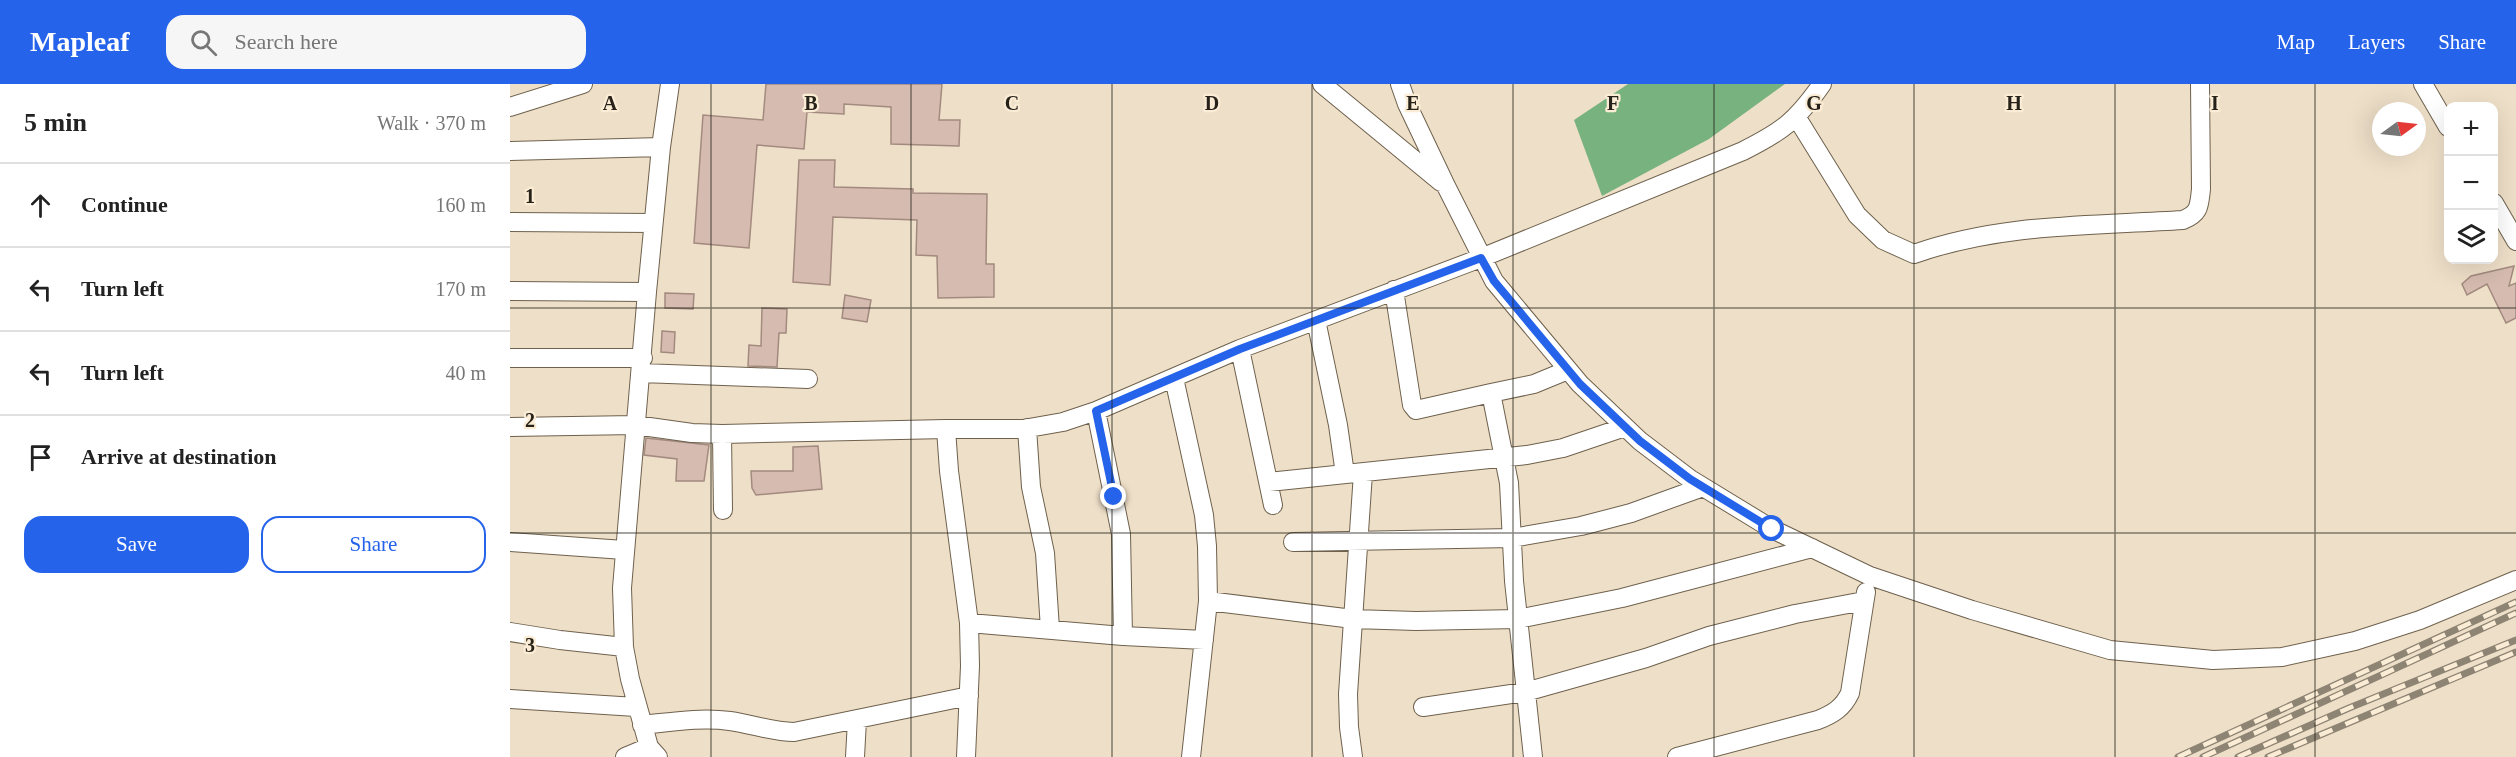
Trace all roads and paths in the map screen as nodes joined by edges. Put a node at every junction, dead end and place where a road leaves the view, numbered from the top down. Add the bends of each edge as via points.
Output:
1 (583, 84) edge
2 (670, 84) edge
3 (1322, 84) edge
4 (1400, 84) edge
5 (1822, 84) edge
6 (2200, 84) edge
7 (2423, 84) edge
8 (526, 92) edge
9 (510, 107) edge
10 (1797, 118) junction
11 (2444, 120) edge
12 (661, 147) junction
13 (510, 151) edge
14 (1446, 186) junction
15 (2497, 210) edge
16 (510, 222) edge
17 (653, 223) junction
18 (2516, 242) edge
19 (1481, 258) junction
20 (1394, 290) junction
21 (510, 291) edge
22 (646, 292) junction
23 (1316, 320) junction
24 (1240, 349) junction
25 (510, 358) edge
26 (642, 366) junction
27 (1568, 370) junction
28 (1174, 378) junction
29 (808, 379) dead end
30 (1491, 393) junction
31 (1096, 411) junction
32 (635, 425) junction
33 (510, 427) edge
34 (1625, 427) junction
35 (1028, 428) junction
36 (946, 429) junction
37 (722, 434) junction
38 (1505, 457) junction
39 (1354, 474) junction
40 (1269, 482) junction
41 (1703, 487) junction
42 (1273, 505) dead end
43 (723, 510) dead end
44 (1512, 538) junction
45 (510, 542) edge
46 (1293, 542) dead end
47 (1358, 542) junction
48 (1812, 548) junction
49 (624, 550) junction
50 (1870, 576) junction
51 (2516, 580) edge
52 (1208, 601) junction
53 (1864, 601) junction
54 (1353, 619) junction
55 (1518, 619) junction
56 (969, 623) junction
57 (1050, 629) junction
58 (510, 632) edge
59 (1123, 636) junction
60 (1204, 640) junction
61 (624, 646) junction
62 (1525, 692) junction
63 (969, 696) junction
64 (510, 699) edge
65 (1423, 707) dead end
66 (639, 716) junction
67 (857, 720) junction
68 (653, 752) edge
69 (624, 757) edge
70 (855, 757) edge
71 (966, 757) edge
72 (1191, 757) edge
73 (1353, 757) edge
74 (1533, 757) edge
75 (1677, 757) edge

1 - 8 street
2 - 12 street
3 - 14 street
4 - 14 street
5 - 10 street
6 - 10 street via 2201,189 2194,215 2183,220 2088,223 1995,234 1948,242 1914,254 1883,240 1857,214
7 - 11 street
8 - 9 street
10 - 19 street via 1743,151
12 - 13 street
12 - 17 street
14 - 19 street
15 - 18 street
16 - 17 street
17 - 22 street
19 - 20 street
19 - 27 street via 1494,281
20 - 23 street
20 - 30 street via 1412,405 1416,410
21 - 22 street
22 - 26 street
23 - 24 street
23 - 39 street via 1338,425
24 - 28 street
24 - 40 street
25 - 26 street
26 - 29 street
26 - 32 street
27 - 30 street via 1534,384
27 - 34 street
28 - 31 street
28 - 52 street via 1204,514
30 - 38 street
31 - 35 street
31 - 59 street via 1120,526
32 - 33 street
32 - 37 street
32 - 49 street
34 - 38 street via 1563,448
34 - 41 street
35 - 36 street
35 - 57 street via 1031,487 1045,554
36 - 37 street
36 - 56 street
37 - 43 street
38 - 39 street
38 - 44 street
39 - 40 street
39 - 47 street
40 - 42 street
41 - 44 street via 1631,513
41 - 48 street
44 - 47 street
44 - 55 street
45 - 49 street
46 - 47 street
47 - 54 street
48 - 50 street
48 - 55 street via 1622,598
49 - 61 street
50 - 51 street via 2110,650 2212,660 2282,657 2355,641 2420,620
50 - 53 street
52 - 54 street
52 - 60 street
53 - 62 street via 1710,636
53 - 75 street via 1850,693 1834,713
54 - 55 street
54 - 73 street via 1348,702
55 - 62 street
56 - 57 street
56 - 63 street
57 - 59 street
58 - 61 street
59 - 60 street
60 - 72 street
61 - 66 street
62 - 65 street
62 - 74 street
63 - 67 street
63 - 71 street
64 - 66 street
66 - 67 street via 731,721 777,732
66 - 68 street
67 - 70 street
68 - 69 street

